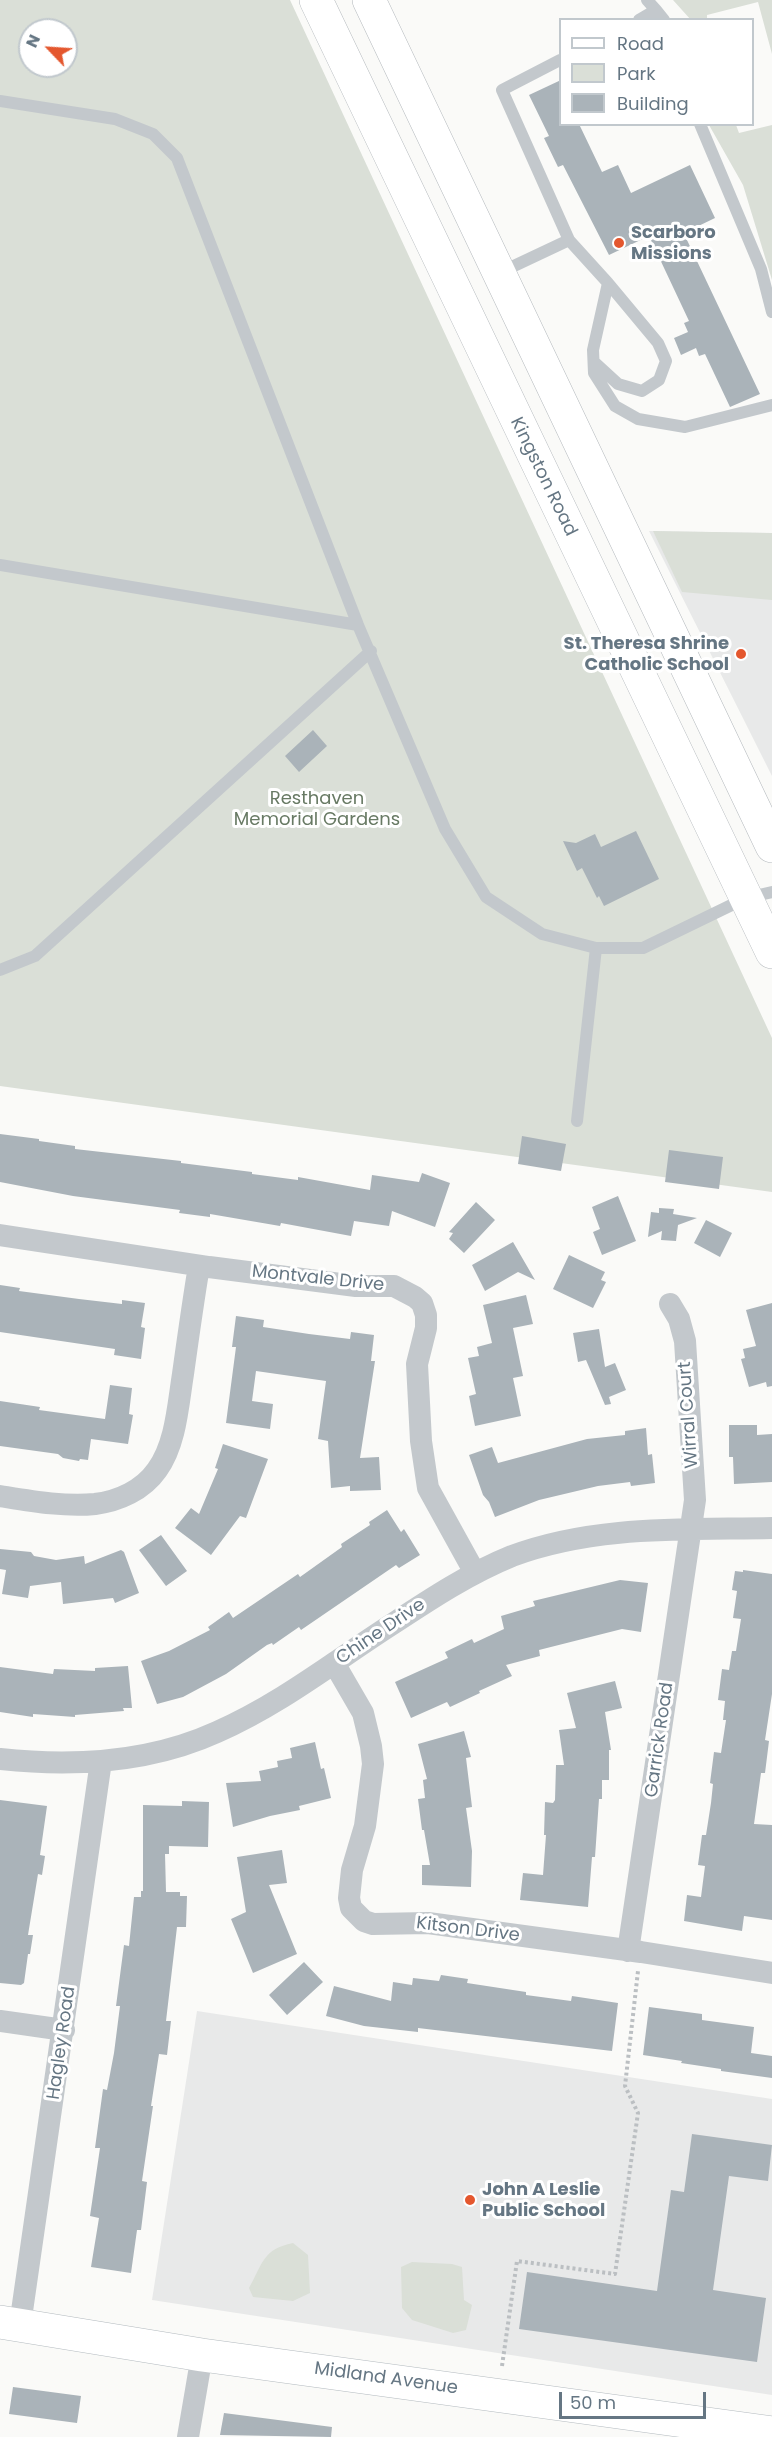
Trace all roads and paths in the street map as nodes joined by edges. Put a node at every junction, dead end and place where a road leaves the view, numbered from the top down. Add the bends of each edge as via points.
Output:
1 (316, 0) edge
2 (369, 0) edge
3 (647, 0) edge
4 (660, 15) edge
5 (559, 61) edge
6 (0, 101) edge
7 (701, 126) edge
8 (569, 240) junction
9 (498, 273) junction
10 (608, 283) junction
11 (772, 312) edge
12 (594, 362) junction
13 (772, 405) edge
14 (0, 565) edge
15 (358, 625) junction
16 (371, 651) junction
17 (772, 846) edge
18 (759, 895) edge
19 (596, 948) junction
20 (772, 952) edge
21 (0, 970) edge
22 (577, 1121) dead end
23 (0, 1235) edge
24 (199, 1266) junction
25 (670, 1304) dead end
26 (0, 1496) edge
27 (772, 1528) edge
28 (690, 1529) junction
29 (475, 1573) junction
30 (334, 1663) junction
31 (0, 1759) edge
32 (101, 1761) junction
33 (634, 1959) junction
34 (772, 1973) edge
35 (0, 2021) edge
36 (64, 2031) junction
37 (10, 2324) edge
38 (202, 2355) junction
39 (502, 2366) dead end
40 (731, 2432) edge
41 (772, 2433) edge
42 (188, 2437) edge

1 - 18 main road, Kingston Road
2 - 9 main road
3 - 4 lane
5 - 8 lane via 502,90
6 - 15 lane via 115,119 153,134 177,158
7 - 11 lane via 761,269
8 - 9 lane
8 - 10 lane
9 - 17 main road
10 - 12 lane via 593,350
10 - 12 lane via 658,343 666,361 659,380 642,391 618,384
12 - 13 lane via 594,373 615,406 638,419 685,427
14 - 15 lane
15 - 16 lane
16 - 19 lane via 445,829 486,897 542,934
16 - 21 lane via 35,956
18 - 19 lane via 643,948
18 - 20 main road, Kingston Road
19 - 22 lane
23 - 24 street, Montvale Drive
24 - 26 street via 177,1415 158,1469 144,1485 97,1504
24 - 29 street, Montvale Drive via 356,1286 394,1287 422,1303 426,1328 417,1364 428,1488
25 - 28 street, Wirral Court via 685,1341 695,1500
27 - 28 street, Chine Drive
28 - 29 street, Chine Drive via 630,1531 574,1539 519,1554
28 - 33 street, Garrick Road
29 - 30 street, Chine Drive
30 - 32 street, Chine Drive via 217,1733 143,1756
30 - 33 street, Kitson Drive via 363,1713 371,1746 373,1764 365,1826 352,1870 349,1898 351,1908 364,1921 428,1923
31 - 32 street, Chine Drive via 74,1764
32 - 36 street, Hagley Road
33 - 34 street, Kitson Drive
33 - 39 path via 625,2086 639,2113 615,2274 517,2261
35 - 36 street
36 - 37 street, Hagley Road
37 - 38 main road, Midland Avenue
38 - 40 main road, Midland Avenue
38 - 42 street
40 - 41 main road, Midland Avenue

